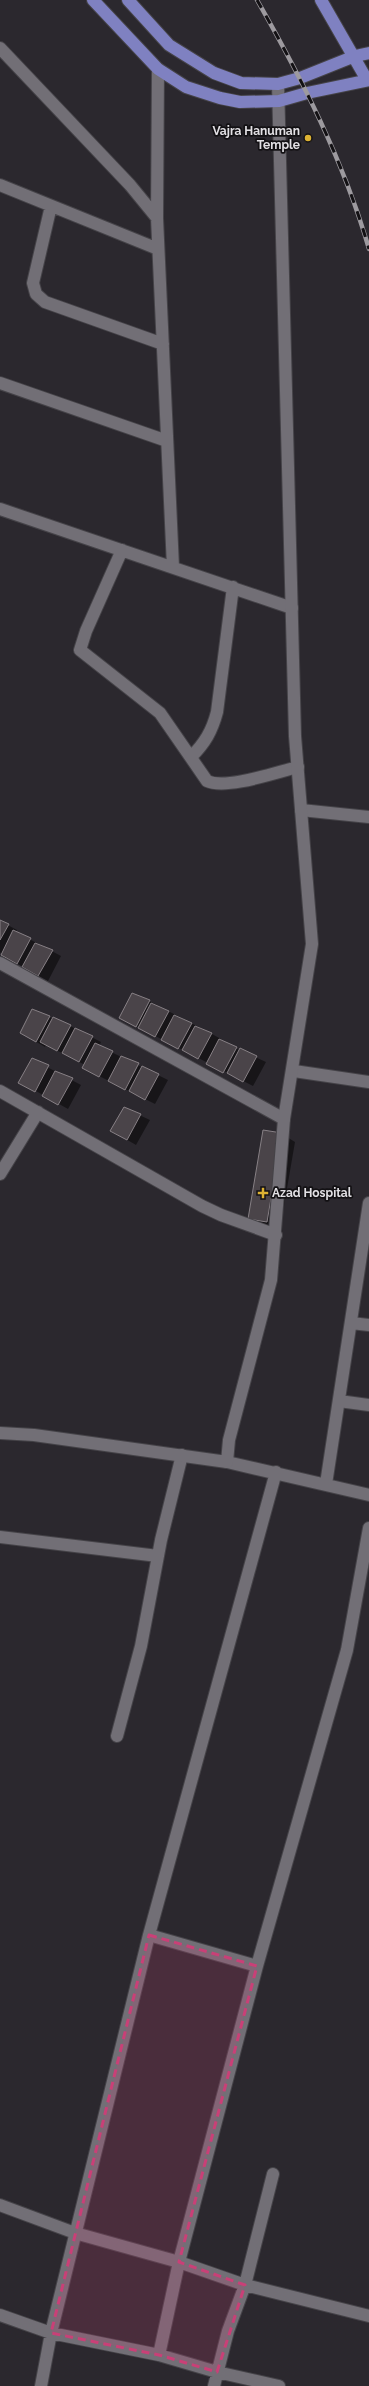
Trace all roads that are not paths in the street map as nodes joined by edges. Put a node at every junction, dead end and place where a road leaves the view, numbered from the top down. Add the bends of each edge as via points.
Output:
1 (93, 0) edge
2 (128, 0) edge
3 (321, 0) edge
4 (0, 48) edge
5 (369, 53) edge
6 (354, 56) junction
7 (158, 69) junction
8 (368, 80) edge
9 (278, 84) junction
10 (279, 101) junction
11 (0, 185) edge
12 (51, 206) junction
13 (157, 218) junction
14 (158, 250) junction
15 (163, 344) junction
16 (0, 383) edge
17 (167, 441) junction
18 (0, 509) edge
19 (122, 550) junction
20 (173, 567) junction
21 (233, 587) junction
22 (292, 608) junction
23 (191, 757) junction
24 (298, 767) junction
25 (301, 810) junction
26 (369, 817) edge
27 (0, 963) edge
28 (294, 1071) junction
29 (369, 1082) edge
30 (0, 1091) edge
31 (38, 1112) junction
32 (284, 1119) junction
33 (0, 1174) edge
34 (369, 1203) edge
35 (276, 1235) junction
36 (366, 1245) edge
37 (351, 1323) junction
38 (369, 1325) edge
39 (339, 1401) junction
40 (369, 1405) edge
41 (0, 1433) edge
42 (182, 1456) junction
43 (227, 1462) junction
44 (276, 1472) junction
45 (326, 1484) junction
46 (369, 1495) edge
47 (369, 1528) edge
48 (0, 1537) edge
49 (158, 1556) junction
50 (117, 1736) dead end
51 (149, 1935) junction
52 (257, 1966) junction
53 (273, 2174) dead end
54 (0, 2205) edge
55 (75, 2233) junction
56 (179, 2262) junction
57 (245, 2285) junction
58 (0, 2315) edge
59 (369, 2316) edge
60 (51, 2333) junction
61 (159, 2355) junction
62 (217, 2372) junction
63 (41, 2386) edge
64 (214, 2386) edge
65 (279, 2386) edge

1 - 7 main road
2 - 9 main road via 169,45 214,73 241,83
3 - 6 main road
4 - 13 street via 130,185
5 - 6 main road
6 - 8 main road
6 - 9 main road
7 - 10 main road via 186,87 220,98 240,102
7 - 13 street
8 - 10 main road
9 - 10 street
10 - 22 street
11 - 12 street
12 - 14 street
12 - 15 street via 33,283 36,294 45,302
13 - 14 street
14 - 15 street
15 - 17 street
16 - 17 street
17 - 20 street
18 - 19 street
19 - 20 street
19 - 23 street via 80,650 160,714
20 - 21 street
21 - 22 street
21 - 23 street via 217,712 212,730 204,744
22 - 24 street
23 - 24 street via 207,781 218,784
24 - 25 street
25 - 26 street
25 - 28 street via 312,944
27 - 32 street
28 - 29 street
28 - 32 street
30 - 31 street
31 - 33 street
31 - 35 street via 202,1206
32 - 35 street
34 - 36 street
35 - 43 street via 270,1280 229,1440
36 - 37 street
37 - 38 street
37 - 39 street
39 - 40 street
39 - 45 street
41 - 42 street via 34,1435
42 - 43 street
42 - 49 street
43 - 44 street
44 - 45 street
44 - 51 street
45 - 46 street
47 - 52 street via 348,1650
48 - 49 street
49 - 50 street via 141,1646
51 - 52 street
51 - 55 street
52 - 56 street
53 - 57 street
54 - 55 street
55 - 56 street
55 - 60 street
56 - 57 street
56 - 61 street
57 - 59 street
57 - 62 street via 228,2331
58 - 60 street
60 - 61 street
60 - 63 street
61 - 62 street
62 - 64 street
62 - 65 street

